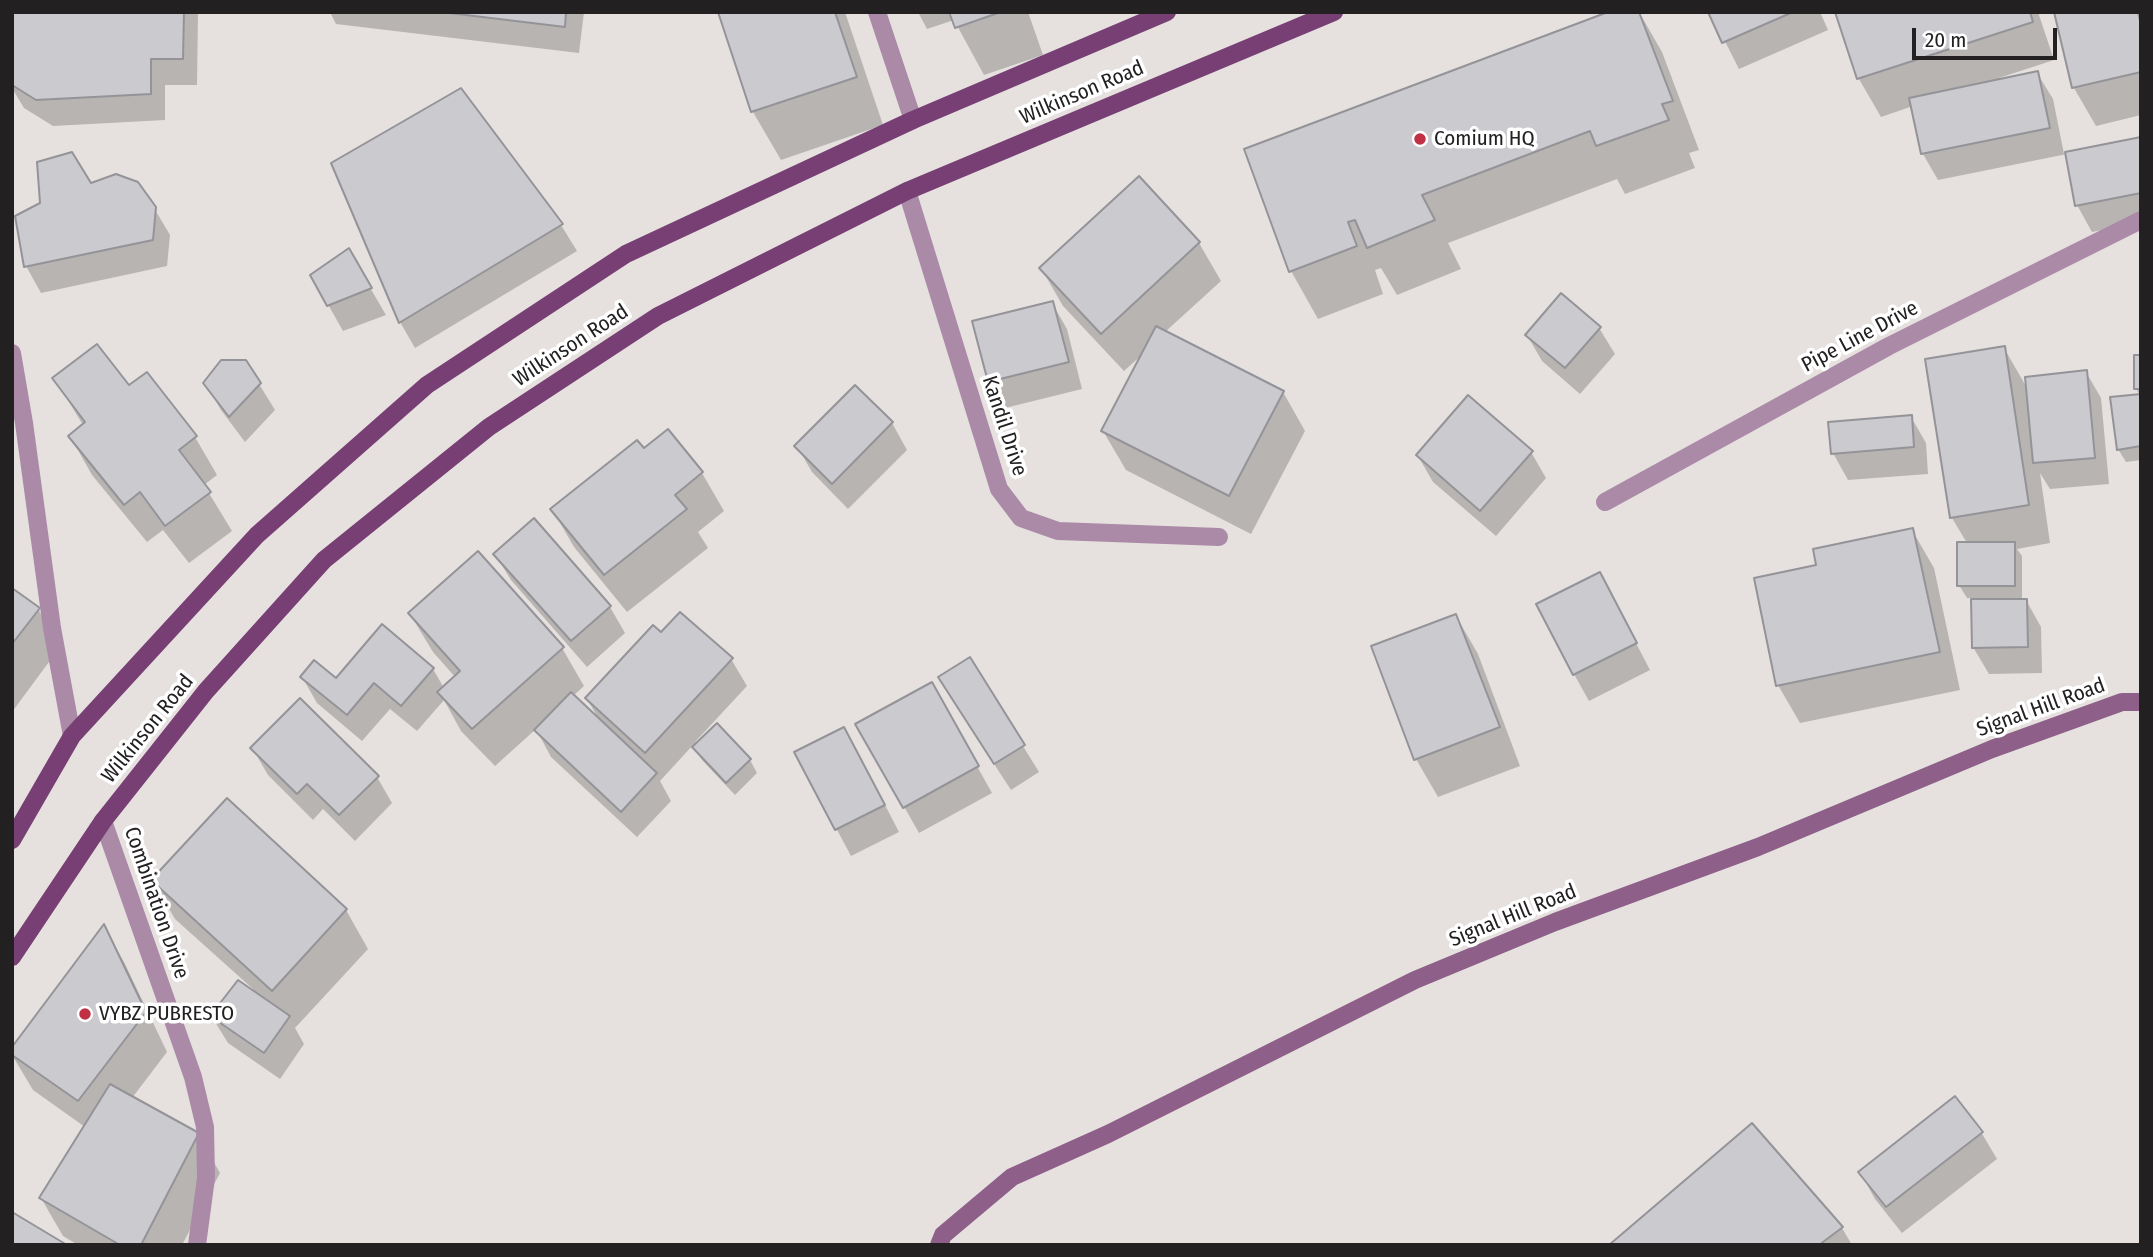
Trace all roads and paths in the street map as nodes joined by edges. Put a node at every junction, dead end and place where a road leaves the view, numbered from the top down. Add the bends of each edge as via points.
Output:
1 (877, 12) edge
2 (1167, 12) edge
3 (1334, 12) edge
4 (913, 120) junction
5 (908, 191) junction
6 (2141, 220) edge
7 (12, 353) edge
8 (1605, 502) dead end
9 (1219, 537) dead end
10 (2141, 702) edge
11 (72, 736) junction
12 (103, 821) junction
13 (12, 840) edge
14 (12, 957) edge
15 (197, 1245) edge
16 (939, 1245) edge

1 - 4 street
2 - 4 main road, Wilkinson Road
3 - 5 main road, Wilkinson Road
4 - 11 main road, Wilkinson Road via 626,254 427,384 257,535
5 - 9 street, Kandil Drive via 999,489 1021,518 1058,531
5 - 12 main road, Wilkinson Road via 658,316 489,427 324,560 206,691
6 - 8 street, Pipe Line Drive via 1889,346
7 - 11 street
10 - 16 main road, Signal Hill Road via 2122,702 1992,749 1758,847 1415,980 1108,1134 1012,1177 943,1235
11 - 13 main road, Wilkinson Road
12 - 14 main road, Wilkinson Road
12 - 15 street, Combination Drive via 194,1077 205,1127 206,1178

